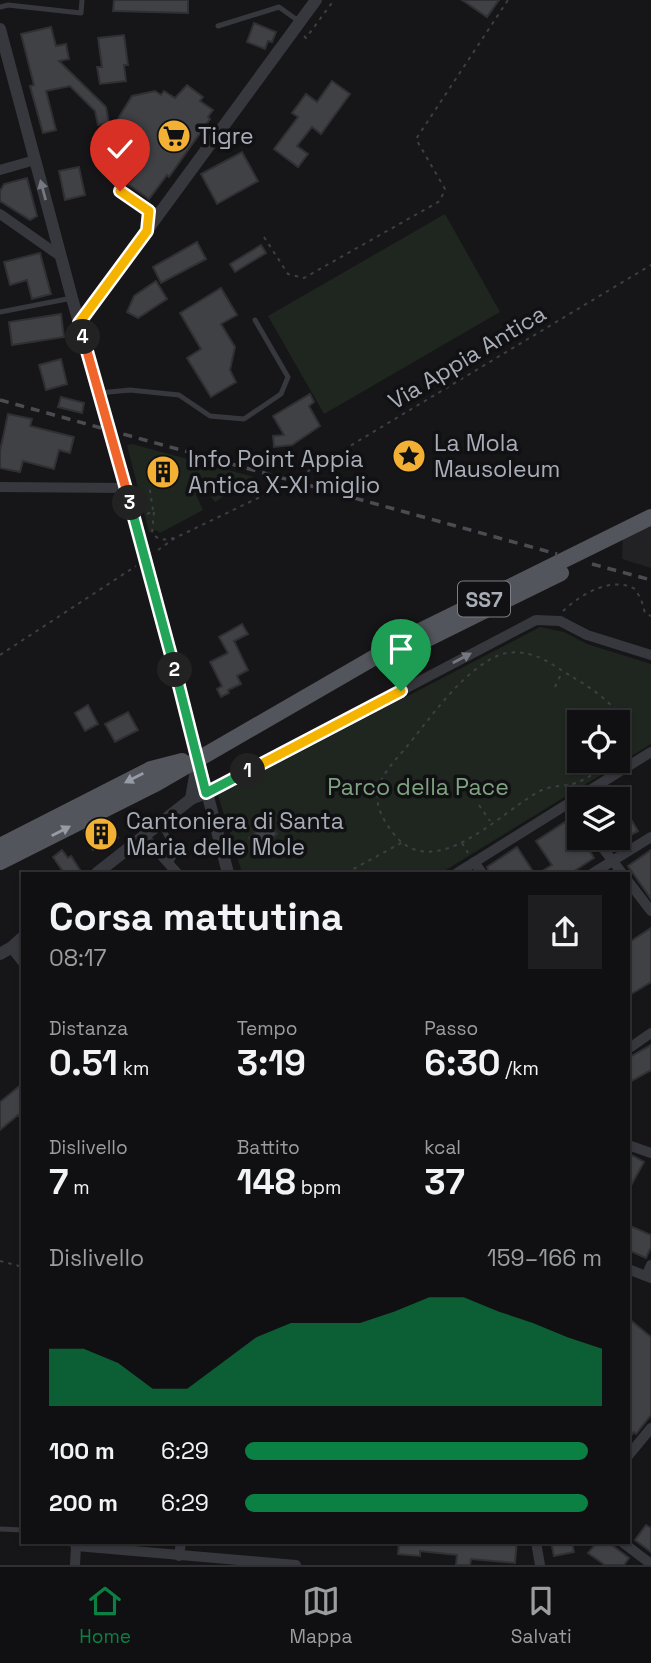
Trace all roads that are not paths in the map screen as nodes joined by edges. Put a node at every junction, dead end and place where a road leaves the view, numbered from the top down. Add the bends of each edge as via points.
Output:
1 (82, 0) edge
2 (316, 0) edge
3 (0, 6) edge
4 (300, 22) junction
5 (218, 26) dead end
6 (0, 29) edge
7 (35, 160) junction
8 (0, 170) edge
9 (120, 191) dead end
10 (0, 214) edge
11 (147, 231) junction
12 (60, 256) junction
13 (72, 298) junction
14 (0, 312) edge
15 (255, 320) dead end
16 (79, 323) junction
17 (98, 393) junction
18 (0, 487) edge
19 (125, 488) junction
20 (651, 517) edge
21 (651, 528) edge
22 (651, 655) edge
23 (321, 688) junction
24 (651, 752) edge
25 (198, 757) junction
26 (596, 787) edge
27 (206, 793) junction
28 (191, 799) junction
29 (567, 805) edge
30 (160, 823) junction
31 (144, 836) junction
32 (651, 837) edge
33 (0, 846) edge
34 (604, 850) edge
35 (613, 861) junction
36 (0, 862) edge
37 (474, 862) junction
38 (173, 869) edge
39 (98, 872) edge
40 (228, 872) edge
41 (459, 872) edge
42 (481, 872) edge
43 (595, 872) edge
44 (621, 872) edge
45 (630, 884) edge
46 (651, 911) edge
47 (21, 939) edge
48 (12, 947) junction
49 (0, 954) edge
50 (21, 958) edge
51 (651, 1033) edge
52 (630, 1048) edge
53 (630, 1146) edge
54 (651, 1153) edge
55 (651, 1265) edge
56 (630, 1270) edge
57 (648, 1277) edge
58 (651, 1428) edge
59 (630, 1454) edge
60 (0, 1529) edge
61 (21, 1530) edge
62 (76, 1544) edge
63 (536, 1544) edge
64 (625, 1544) edge
65 (185, 1559) edge
66 (651, 1564) edge
67 (75, 1565) edge
68 (296, 1565) edge
69 (540, 1565) edge

1 - 3 lane via 81,13
2 - 4 street
4 - 5 lane via 279,7
4 - 11 street
6 - 7 street
7 - 8 street
12 -> 7 street
9 - 11 lane via 149,211
10 - 12 street
11 - 16 street
12 - 13 street
13 - 14 lane
13 - 16 street
15 - 17 lane via 288,377 281,394 243,419 210,416 179,395 130,390
16 - 17 street
17 - 19 street
18 - 19 street
19 - 25 street
20 - 23 main road, SS7 via 420,631
21 - 23 main road, SS7 via 426,641
27 -> 22 street via 536,620 553,620
23 - 25 main road, SS7
24 - 26 street
25 - 27 street
25 - 28 street
25 -> 33 main road, SS7 via 151,769
36 -> 25 main road, SS7 via 157,783
27 - 28 street
27 - 40 street
28 - 30 street
29 - 37 street
30 - 31 street
30 - 38 lane via 176,853
31 - 38 street
31 - 39 street
32 - 35 street
34 - 35 street
35 - 43 street
35 - 44 street
37 - 41 street
37 - 42 street
45 - 46 street
47 - 48 street
48 - 49 street
48 - 50 street
51 - 52 street
53 - 54 street
55 - 57 street
56 - 57 street
58 - 59 street
60 - 61 lane
62 - 65 street
62 - 67 street
63 - 69 street
64 - 66 street
65 - 68 street

